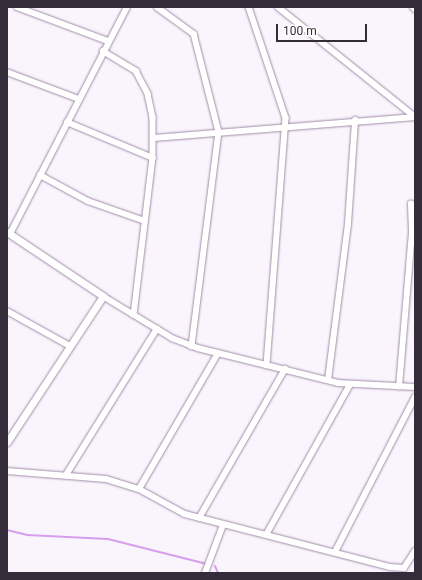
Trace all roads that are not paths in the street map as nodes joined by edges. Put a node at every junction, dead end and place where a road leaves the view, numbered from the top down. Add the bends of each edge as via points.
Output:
1 (17, 7) edge
2 (127, 7) edge
3 (157, 7) edge
4 (249, 7) edge
5 (278, 7) edge
6 (108, 41) junction
7 (103, 51) junction
8 (7, 72) edge
9 (79, 99) junction
10 (415, 117) edge
11 (355, 120) junction
12 (68, 122) junction
13 (286, 127) junction
14 (219, 132) junction
15 (154, 138) junction
16 (153, 158) junction
17 (40, 175) junction
18 (411, 204) dead end
19 (145, 221) junction
20 (9, 233) edge
21 (103, 296) junction
22 (7, 311) edge
23 (134, 315) junction
24 (157, 329) junction
25 (70, 346) junction
26 (192, 346) junction
27 (218, 353) junction
28 (267, 365) junction
29 (285, 369) junction
30 (328, 380) junction
31 (350, 385) junction
32 (399, 387) junction
33 (415, 387) edge
34 (415, 397) edge
35 (7, 442) edge
36 (7, 471) edge
37 (66, 475) junction
38 (139, 489) junction
39 (199, 518) junction
40 (223, 524) junction
41 (266, 535) junction
42 (415, 551) edge
43 (335, 552) junction
44 (205, 573) edge

1 - 6 street
2 - 6 street
3 - 14 street via 194,34
4 - 13 street via 282,100
5 - 10 street
6 - 7 street
7 - 9 street
7 - 15 street via 129,64 141,78 153,117
8 - 9 street
9 - 12 street
10 - 11 street
11 - 13 street
11 - 30 street via 347,239
12 - 16 street
12 - 17 street
13 - 14 street
13 - 28 street
14 - 15 street
14 - 26 street
15 - 16 street
16 - 19 street
17 - 19 street via 88,201
17 - 20 street
18 - 32 street via 412,233
19 - 23 street
20 - 21 street
21 - 23 street
21 - 25 street
22 - 25 street
23 - 24 street
24 - 26 street
24 - 37 street
25 - 35 street
26 - 27 street
27 - 28 street
27 - 38 street
28 - 29 street
29 - 30 street
29 - 39 street
30 - 31 street
31 - 32 street
31 - 41 street
32 - 33 street
34 - 43 street
36 - 37 street
37 - 38 street via 106,479
38 - 39 street via 172,509
39 - 40 street
40 - 41 street
40 - 44 street
41 - 43 street
42 - 43 street via 409,564 400,568

